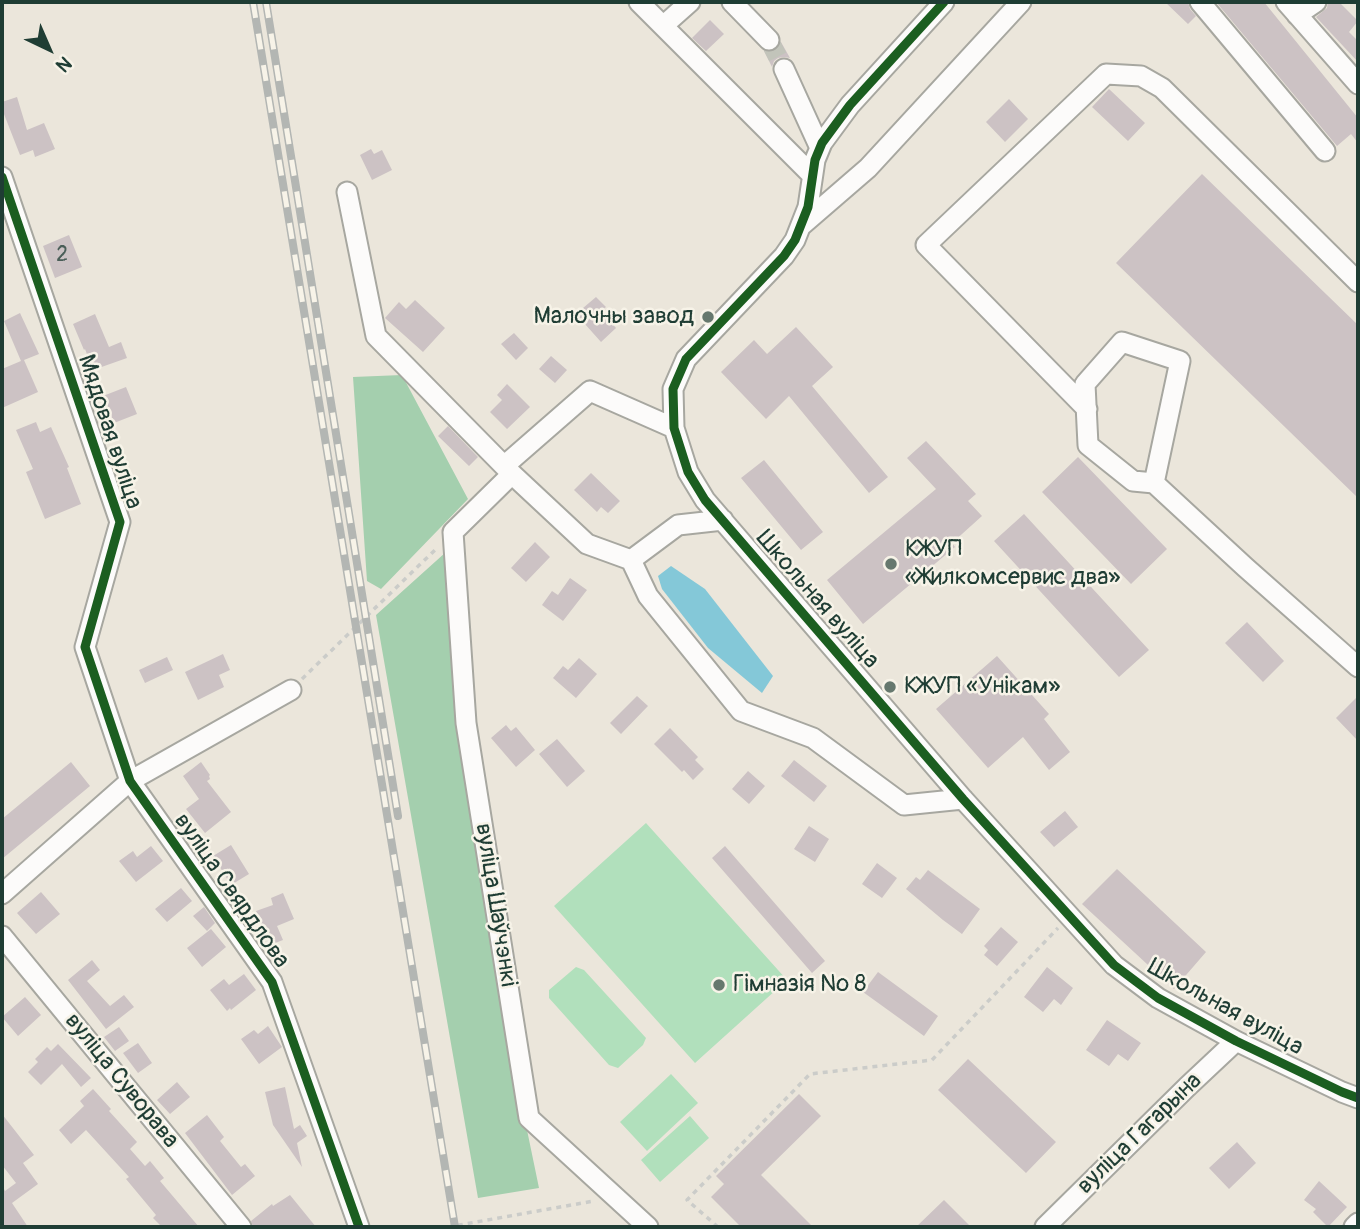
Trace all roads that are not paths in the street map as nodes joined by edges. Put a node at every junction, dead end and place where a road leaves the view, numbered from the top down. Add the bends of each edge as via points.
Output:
1 (639, 2) edge
2 (690, 2) edge
3 (732, 2) edge
4 (944, 2) edge
5 (1021, 2) edge
6 (1200, 2) edge
7 (1316, 2) edge
8 (1291, 8) edge
9 (663, 26) junction
10 (769, 40) tunnel mouth
11 (784, 69) tunnel mouth
12 (1358, 84) edge
13 (820, 148) junction
14 (1325, 151) dead end
15 (812, 175) junction
16 (2, 177) edge
17 (347, 192) dead end
18 (802, 225) junction
19 (1358, 282) edge
20 (1087, 409) junction
21 (674, 428) junction
22 (508, 470) junction
23 (1154, 483) junction
24 (723, 520) junction
25 (631, 560) junction
26 (1358, 667) edge
27 (291, 690) road end
28 (131, 781) junction
29 (963, 799) junction
30 (2, 894) edge
31 (2, 936) edge
32 (1236, 1041) junction
33 (1350, 1095) edge
34 (1358, 1116) edge
35 (1358, 1223) edge
36 (241, 1227) edge
37 (359, 1227) edge
38 (648, 1227) edge
39 (1045, 1227) edge
40 (1354, 1227) edge

1 - 9 street
2 - 9 street
3 - 10 street
4 - 13 street, Школьная вуліца via 850,105
5 - 18 street via 867,168
6 - 14 street
7 - 8 street
8 - 12 street
9 - 15 street
11 - 13 street
13 - 15 street, Школьная вуліца
15 - 18 street, Школьная вуліца
16 - 28 street, Мядовая вуліца via 120,522 85,647
17 - 22 street via 376,336
18 - 21 street, Школьная вуліца via 784,256 686,359 673,389
19 - 20 street via 1162,88 1141,76 1106,74 926,245
20 - 23 street via 1088,445 1133,481
20 - 23 street via 1085,384 1122,342 1180,360
21 - 22 street via 590,391
21 - 24 street, Школьная вуліца via 688,472
22 - 25 street via 587,544
22 - 38 street, вуліца Шаўчэнкі via 453,532 466,723 529,1118
23 - 26 street
24 - 25 street via 678,525
24 - 29 street, Школьная вуліца
25 - 29 street via 648,596 741,711 813,738 904,805
27 - 28 street
28 - 30 street
28 - 37 street, вуліца Свярдлова via 272,982
29 - 32 street, Школьная вуліца via 1114,965 1158,998
31 - 36 street, вуліца Суворава
32 - 33 street, Школьная вуліца
32 - 39 street, вуліца Гагарына
33 - 34 street
35 - 40 street

